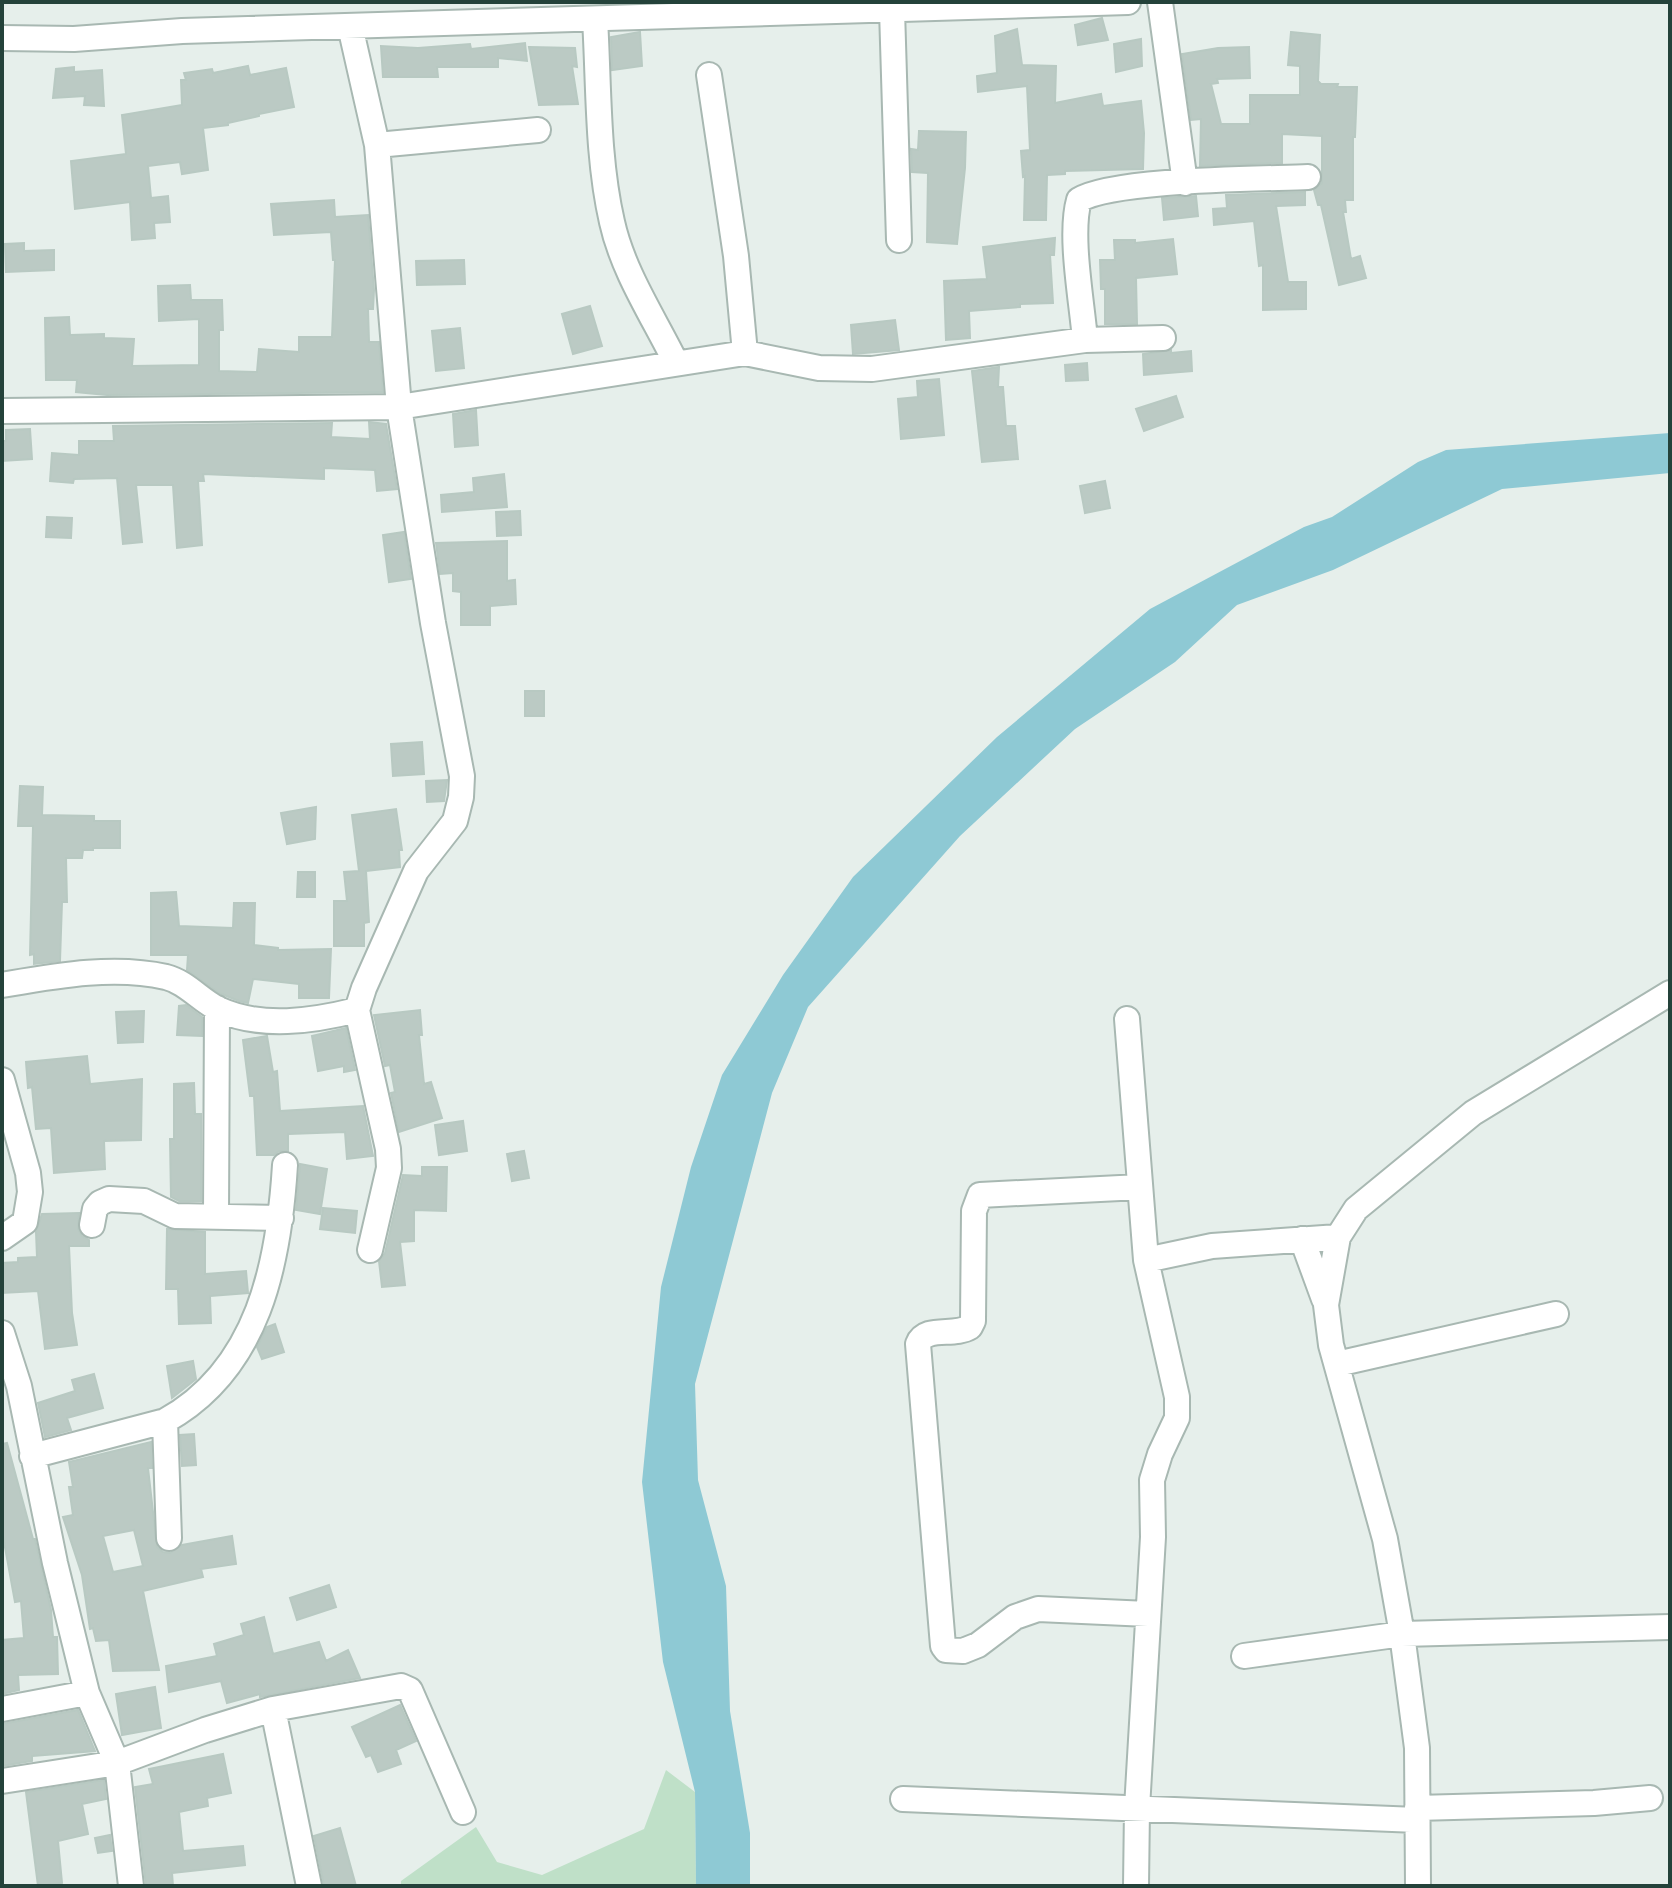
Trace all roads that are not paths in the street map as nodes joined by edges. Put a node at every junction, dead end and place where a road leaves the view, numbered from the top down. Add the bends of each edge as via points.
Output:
1 (1128, 2) edge
2 (1160, 2) edge
3 (694, 9) edge
4 (892, 10) junction
5 (489, 12) edge
6 (595, 19) junction
7 (350, 26) junction
8 (2, 38) edge
9 (709, 75) dead end
10 (538, 130) dead end
11 (377, 145) junction
12 (1308, 177) dead end
13 (1185, 183) junction
14 (899, 240) dead end
15 (1163, 338) dead end
16 (1085, 340) junction
17 (745, 353) junction
18 (676, 363) junction
19 (399, 407) junction
20 (2, 411) edge
21 (2, 985) edge
22 (1670, 993) edge
23 (217, 1008) junction
24 (357, 1010) junction
25 (1127, 1019) dead end
26 (2, 1080) edge
27 (9, 1136) edge
28 (285, 1165) dead end
29 (1140, 1187) junction
30 (216, 1216) junction
31 (281, 1218) junction
32 (92, 1225) dead end
33 (1338, 1237) junction
34 (2, 1238) edge
35 (1302, 1239) junction
36 (370, 1250) dead end
37 (1146, 1260) junction
38 (1326, 1305) junction
39 (1556, 1314) dead end
40 (4, 1349) edge
41 (1337, 1364) junction
42 (165, 1421) junction
43 (32, 1456) junction
44 (169, 1538) dead end
45 (1148, 1614) junction
46 (1670, 1627) edge
47 (1402, 1634) junction
48 (1244, 1656) dead end
49 (87, 1693) junction
50 (2, 1709) edge
51 (273, 1709) junction
52 (117, 1763) junction
53 (2, 1781) edge
54 (1650, 1798) dead end
55 (903, 1799) dead end
56 (1137, 1808) junction
57 (463, 1812) dead end
58 (1417, 1814) junction
59 (131, 1886) edge
60 (309, 1886) edge
61 (1136, 1886) edge
62 (1418, 1886) edge

1 - 4 street
2 - 13 street
3 - 4 street
3 - 6 street
4 - 14 street
5 - 6 street
5 - 7 street
6 - 18 street via 612,223
7 - 8 street
7 - 11 street
9 - 17 street
10 - 11 street
11 - 19 street
12 - 13 street
13 - 16 street via 1124,188 1079,200 1077,247
15 - 16 street
16 - 17 street via 872,369 795,365
17 - 18 street
18 - 19 street
19 - 20 street
19 - 24 street via 462,776 461,797 455,821 416,871
21 - 23 street via 126,970 170,978
22 - 33 street via 1473,1113 1356,1209
23 - 24 street via 287,1022
23 - 30 street
24 - 36 street via 388,1149 389,1168
25 - 29 street
26 - 27 street
27 - 34 street via 28,1173 30,1192 25,1222
28 - 31 street
29 - 37 street
29 - 45 street via 980,1195 974,1211 973,1321 958,1333 926,1334 918,1344 946,1650 978,1645 1015,1617 1038,1609
30 - 31 street
30 - 32 street via 175,1216 144,1201 109,1199 95,1209
31 - 42 street via 265,1290 232,1362 210,1389
33 - 35 street
33 - 38 street
35 - 37 street via 1212,1246
35 - 38 street
37 - 45 street via 1177,1397 1177,1418 1152,1480
38 - 41 street
39 - 41 street
40 - 43 street via 19,1386
41 - 47 street via 1385,1539
42 - 43 street
42 - 44 street
43 - 49 street
45 - 56 street
46 - 47 street
47 - 48 street
47 - 58 street via 1417,1748
49 - 50 street
49 - 52 street
51 - 52 street
51 - 57 street via 407,1687
51 - 60 street
52 - 53 street
52 - 59 street
54 - 58 street
55 - 56 street
56 - 58 street
56 - 61 street
58 - 62 street

